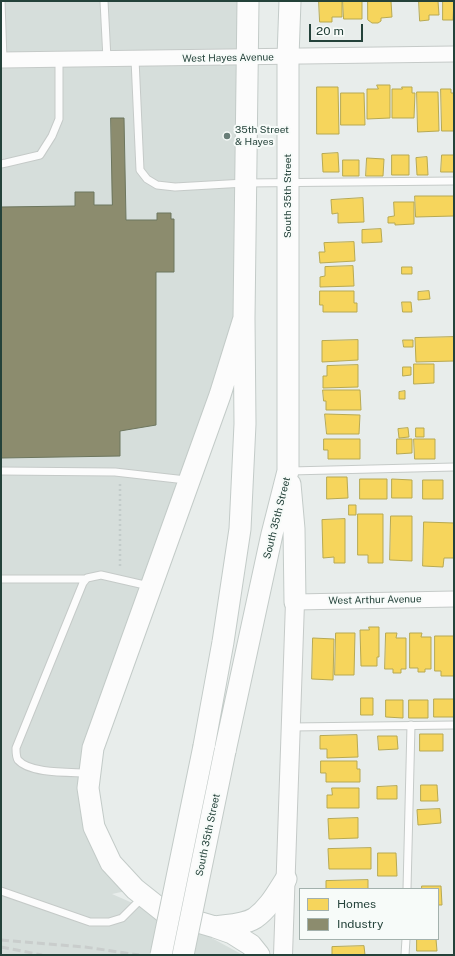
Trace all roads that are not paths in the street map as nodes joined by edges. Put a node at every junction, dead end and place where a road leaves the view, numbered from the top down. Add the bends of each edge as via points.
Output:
1 (1, 1) edge
2 (104, 1) edge
3 (248, 1) edge
4 (290, 1) edge
5 (454, 54) edge
6 (247, 57) junction
7 (288, 57) junction
8 (106, 59) junction
9 (135, 59) junction
10 (2, 60) edge
11 (59, 60) junction
12 (1, 164) edge
13 (454, 181) edge
14 (246, 183) junction
15 (288, 183) junction
16 (244, 318) junction
17 (454, 467) edge
18 (1, 471) edge
19 (288, 471) junction
20 (190, 480) junction
21 (1, 579) edge
22 (86, 579) junction
23 (152, 586) junction
24 (454, 599) edge
25 (295, 602) junction
26 (411, 725) junction
27 (454, 725) edge
28 (292, 727) junction
29 (90, 773) junction
30 (286, 879) junction
31 (407, 888) edge
32 (1, 891) edge
33 (144, 896) junction
34 (215, 927) junction
35 (406, 940) edge
36 (161, 955) edge
37 (183, 955) edge
38 (259, 955) edge
39 (283, 955) edge
40 (405, 955) edge

1 - 10 lane
2 - 8 lane
3 - 6 main road
4 - 7 main road, South 35th Street
5 - 7 street, West Hayes Avenue
6 - 7 street, West Hayes Avenue
6 - 9 street, West Hayes Avenue
6 - 14 main road
7 - 15 main road, South 35th Street
8 - 9 street, West Hayes Avenue
8 - 11 street, West Hayes Avenue
9 - 14 lane via 140,170 147,179 157,185 175,187
10 - 11 street, West Hayes Avenue
11 - 12 lane via 59,119 52,136 40,155
13 - 15 lane
14 - 15 lane
14 - 16 main road
15 - 19 main road, South 35th Street
16 - 20 main road
16 - 36 main road, bridge via 245,424 240,528 204,746
17 - 19 lane
18 - 20 lane via 120,473
19 - 25 main road via 294,529
19 - 37 main road, South 35th Street, bridge via 270,541
20 - 23 main road
21 - 22 lane
22 - 23 lane via 101,575
22 - 29 lane via 16,748 16,756 26,766 42,770
23 - 29 main road via 93,748
24 - 25 street, West Arthur Avenue
25 - 28 street
26 - 27 lane
26 - 28 lane
26 - 31 lane
28 - 30 street
29 - 33 main road via 88,788 94,827 111,863
30 - 34 main road via 269,905 254,919
30 - 39 street
32 - 33 lane via 90,922 108,922 122,918
33 - 34 main road via 164,912
34 - 38 main road via 232,933 251,945
35 - 40 lane

